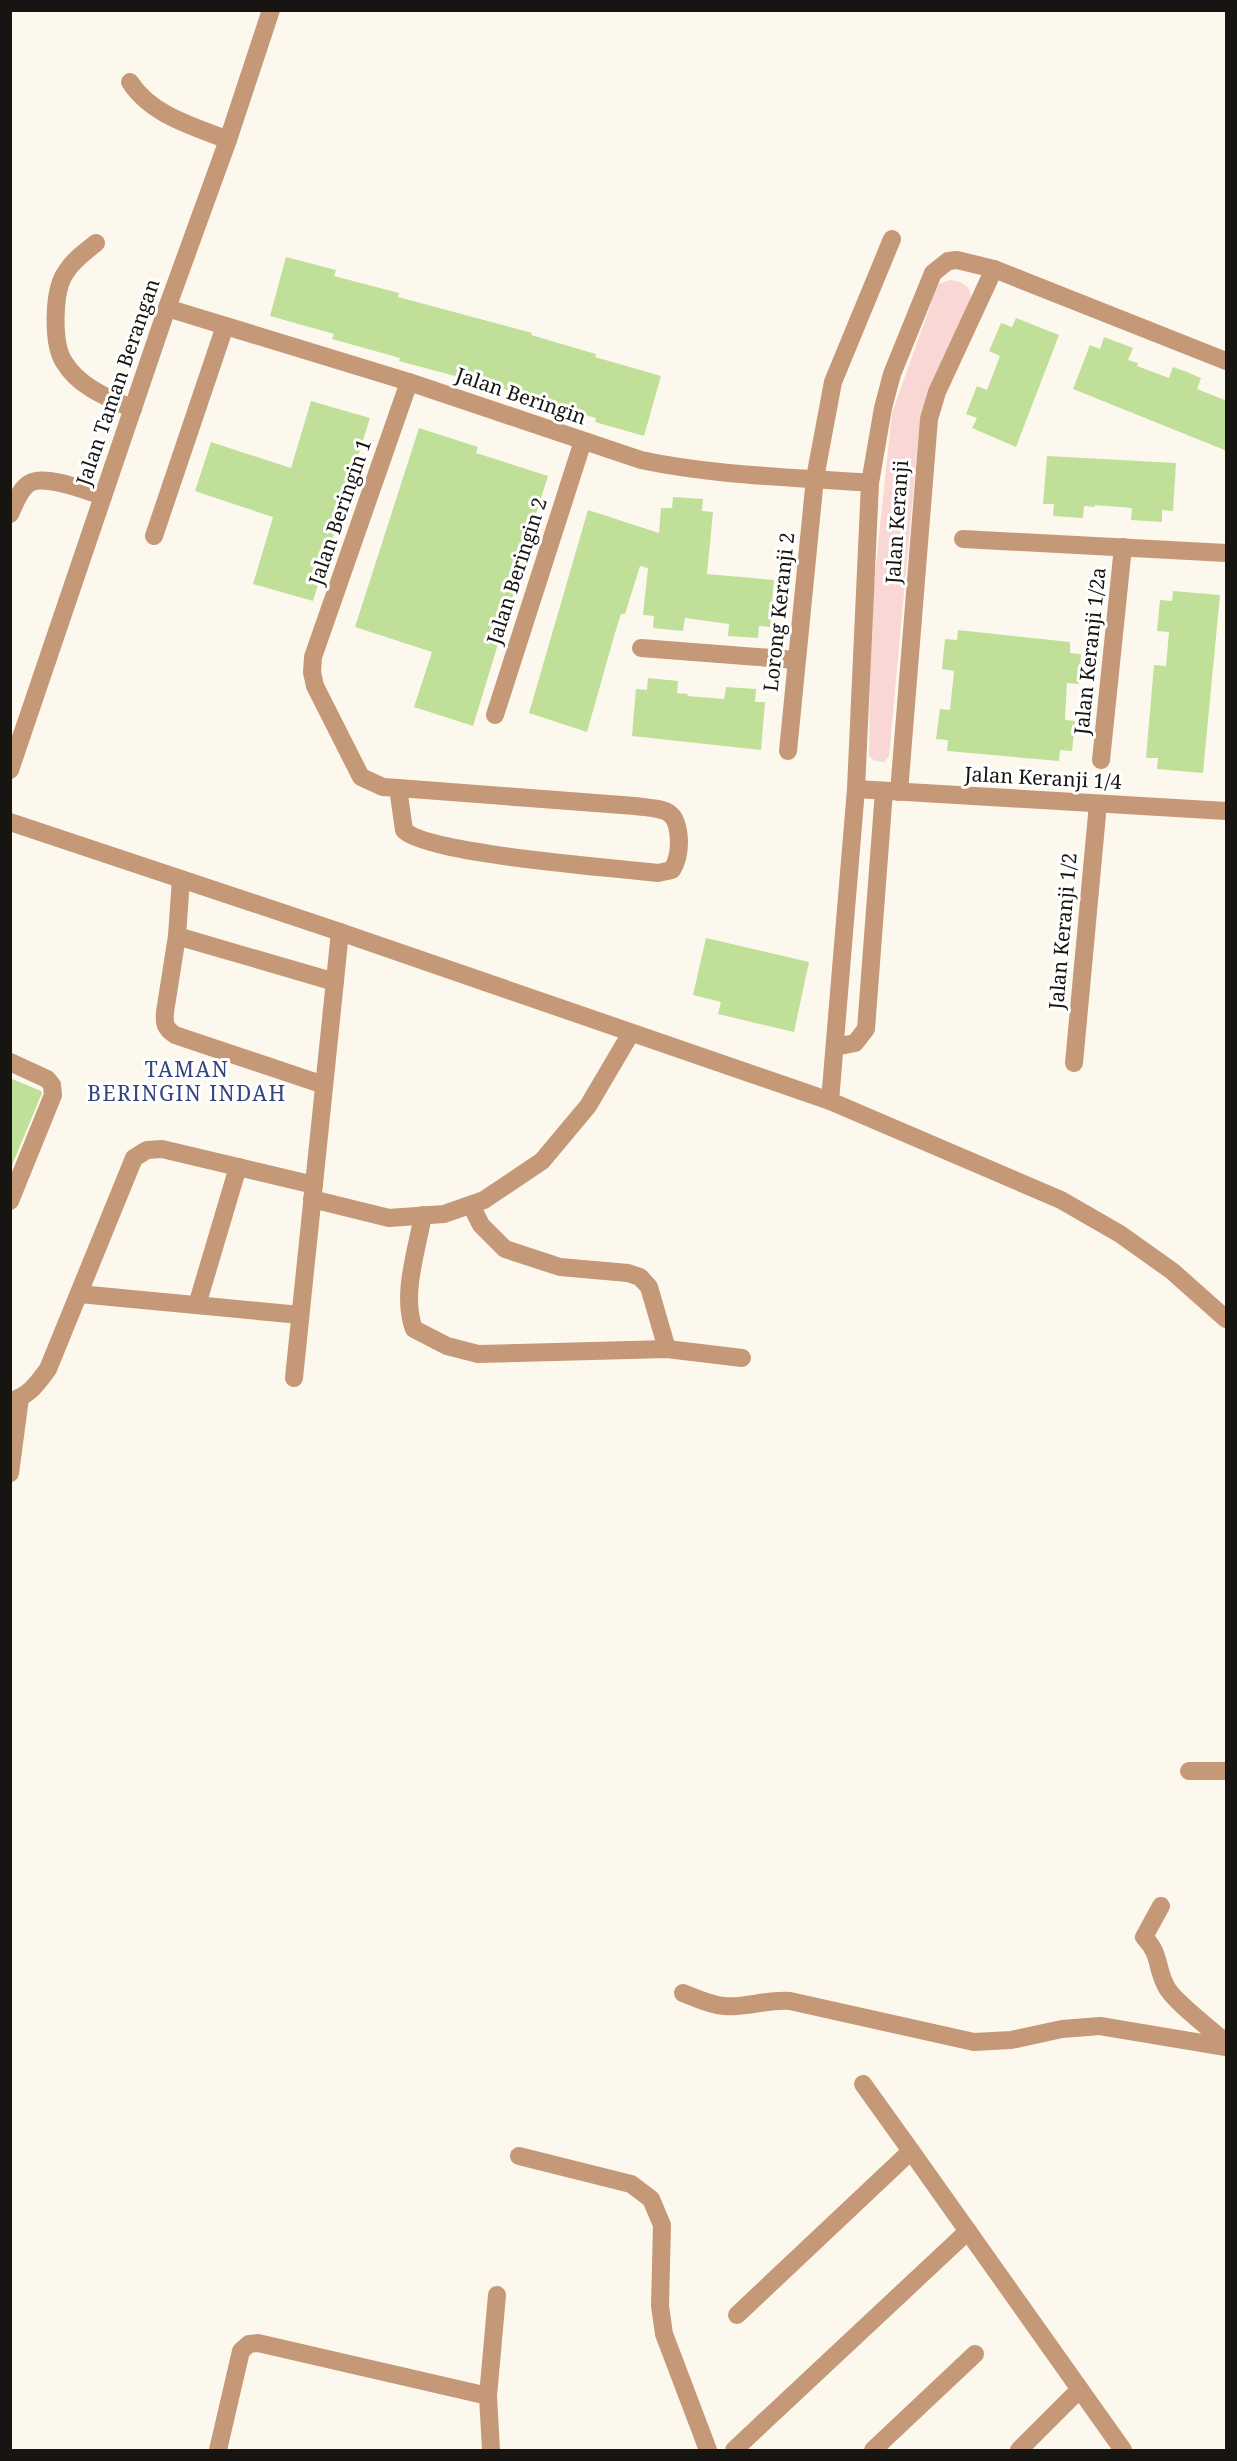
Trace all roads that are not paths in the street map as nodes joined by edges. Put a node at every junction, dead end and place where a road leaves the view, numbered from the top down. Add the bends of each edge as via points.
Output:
1 (271, 10) edge
2 (130, 82) dead end
3 (228, 140) junction
4 (891, 239) dead end
5 (96, 243) dead end
6 (994, 269) junction
7 (167, 308) junction
8 (225, 326) junction
9 (1227, 361) edge
10 (409, 382) junction
11 (133, 409) junction
12 (583, 441) junction
13 (815, 478) junction
14 (870, 483) junction
15 (103, 496) junction
16 (10, 514) edge
17 (154, 536) dead end
18 (963, 539) dead end
19 (1123, 547) junction
20 (1227, 553) edge
21 (641, 648) dead end
22 (796, 660) junction
23 (495, 715) dead end
24 (788, 751) dead end
25 (1101, 760) dead end
26 (10, 770) edge
27 (398, 788) junction
28 (856, 789) junction
29 (891, 791) junction
30 (1098, 804) junction
31 (1227, 811) edge
32 (10, 822) edge
33 (181, 879) junction
34 (340, 932) junction
35 (177, 936) junction
36 (335, 982) junction
37 (631, 1033) junction
38 (835, 1047) junction
39 (10, 1062) edge
40 (1074, 1063) dead end
41 (324, 1085) junction
42 (831, 1101) junction
43 (238, 1167) junction
44 (313, 1192) junction
45 (10, 1201) edge
46 (471, 1205) junction
47 (423, 1215) junction
48 (79, 1294) junction
49 (197, 1305) junction
50 (300, 1315) junction
51 (1227, 1319) edge
52 (667, 1348) junction
53 (742, 1358) dead end
54 (294, 1378) dead end
55 (15, 1399) edge
56 (10, 1473) edge
57 (1227, 1771) edge
58 (1189, 1772) dead end
59 (1161, 1906) dead end
60 (683, 1993) dead end
61 (1227, 2043) edge
62 (1227, 2048) edge
63 (863, 2084) dead end
64 (911, 2151) junction
65 (519, 2156) dead end
66 (968, 2231) junction
67 (497, 2295) dead end
68 (737, 2315) dead end
69 (975, 2354) dead end
70 (1079, 2390) junction
71 (488, 2396) junction
72 (218, 2451) edge
73 (491, 2451) edge
74 (708, 2451) edge
75 (734, 2451) edge
76 (873, 2451) edge
77 (1019, 2451) edge
78 (1123, 2451) edge

1 - 3 street, Jalan Taman Berangan
2 - 3 street via 137,94 174,118
3 - 7 street, Jalan Taman Berangan
4 - 13 street, Lorong Keranji 2 via 833,382
5 - 11 street via 75,259 64,274 58,292 58,346 64,362 82,382 98,394
6 - 9 street
6 - 14 street via 957,260 948,261 933,273 892,374 882,408
6 - 29 street, Jalan Keranji via 937,392 929,419
7 - 8 street, Jalan Beringin
7 - 11 street, Jalan Taman Berangan
8 - 10 street, Jalan Beringin
8 - 17 street
10 - 12 street, Jalan Beringin
10 - 27 street, Jalan Beringin 1 via 313,657 312,672 315,686 361,777 383,787
11 - 15 street, Jalan Taman Berangan
12 - 13 street, Jalan Beringin via 676,467
12 - 23 street, Jalan Beringin 2
13 - 14 street, Jalan Beringin
13 - 22 street, Lorong Keranji 2
14 - 28 street
15 - 16 street via 46,480 30,482
15 - 26 street, Jalan Taman Berangan
18 - 19 street
19 - 20 street
19 - 25 street, Jalan Keranji 1/2a
21 - 22 street
22 - 24 street, Lorong Keranji 2
27 - 27 street via 661,809 678,823 676,863 672,870 658,873 440,845 408,835 404,830
28 - 29 street, Jalan Keranji 1/4
28 - 38 street
29 - 30 street, Jalan Keranji 1/4
29 - 38 street, Jalan Keranji via 866,1029 855,1043
30 - 31 street, Jalan Keranji 1/4
30 - 40 street, Jalan Keranji 1/2
32 - 33 street
33 - 34 street
33 - 35 street
34 - 36 street
34 - 37 street
35 - 36 street
35 - 41 street via 165,1012 168,1030
36 - 41 street
37 - 42 street
37 - 46 street via 588,1106 542,1161
38 - 42 street
39 - 45 street via 47,1079 53,1095
41 - 44 street
42 - 51 street via 1071,1206 1172,1271
43 - 44 street
43 - 48 street via 162,1149 147,1150 134,1158
43 - 49 street
44 - 47 street via 389,1218
44 - 50 street
46 - 47 street via 444,1214
46 - 52 street via 481,1225 505,1249 560,1267 640,1277 649,1287
47 - 52 street via 410,1291 409,1316 414,1329 447,1346 478,1354
48 - 49 street
48 - 55 street via 48,1369 34,1388
49 - 50 street
50 - 54 street
52 - 53 street
55 - 56 street
57 - 58 street
59 - 61 street via 1144,1937 1156,1949 1168,1990
60 - 62 street via 726,2007 790,2001 974,2042 1100,2026
63 - 64 street
64 - 66 street
64 - 68 street
65 - 74 street via 631,2184 651,2199 662,2225 660,2306 664,2334
66 - 70 street
66 - 75 street
67 - 71 street
69 - 76 street
70 - 77 street
70 - 78 street
71 - 72 street via 249,2344 242,2351
71 - 73 street

